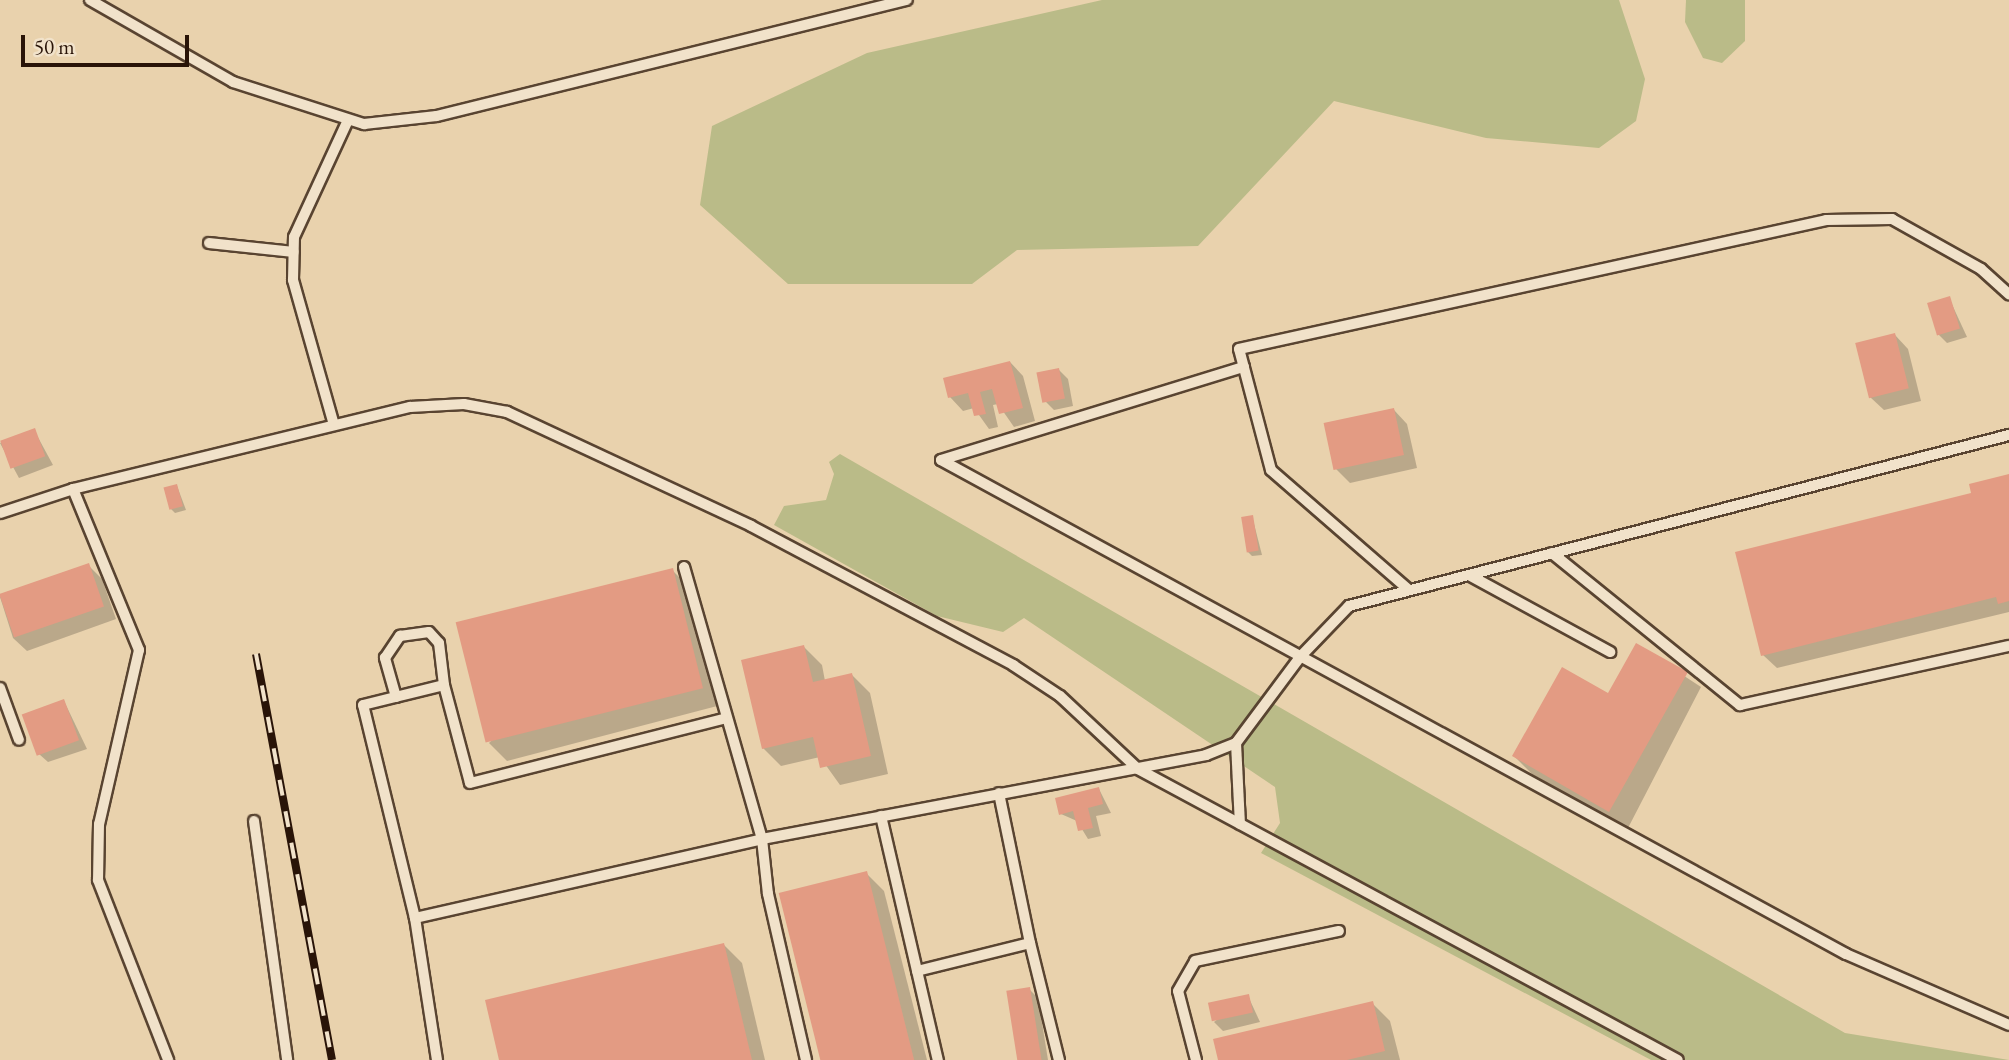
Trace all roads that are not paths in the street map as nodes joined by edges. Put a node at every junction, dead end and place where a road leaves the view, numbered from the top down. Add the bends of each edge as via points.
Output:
1 (90, 0) edge
2 (907, 0) edge
3 (348, 120) junction
4 (209, 243) dead end
5 (294, 252) junction
6 (2009, 295) edge
7 (1244, 368) junction
8 (334, 425) junction
9 (2009, 435) edge
10 (73, 489) junction
11 (0, 513) edge
12 (1552, 553) junction
13 (684, 567) dead end
14 (1469, 575) junction
15 (1409, 590) junction
16 (2009, 646) edge
17 (1610, 652) dead end
18 (1300, 657) junction
19 (443, 685) junction
20 (0, 688) edge
21 (396, 697) junction
22 (723, 719) junction
23 (19, 740) dead end
24 (1236, 743) junction
25 (1138, 769) junction
26 (999, 793) junction
27 (881, 816) junction
28 (254, 821) dead end
29 (1240, 824) junction
30 (762, 839) junction
31 (415, 918) junction
32 (1339, 931) dead end
33 (1030, 943) junction
34 (917, 971) junction
35 (2009, 1025) edge
36 (168, 1060) edge
37 (287, 1060) edge
38 (437, 1060) edge
39 (806, 1060) edge
40 (938, 1060) edge
41 (1059, 1060) edge
42 (1196, 1060) edge
43 (1678, 1060) edge

1 - 3 lane via 233,82
2 - 3 lane via 437,116
3 - 5 lane via 295,237
4 - 5 lane
5 - 8 lane via 293,280
6 - 7 lane via 1981,269 1892,219 1826,220 1239,349
7 - 15 lane via 1271,470
7 - 18 lane via 941,460
8 - 10 lane
8 - 25 lane via 410,407 464,404 507,412 751,526 1013,665 1060,696
9 - 12 lane
10 - 11 lane
10 - 36 lane via 139,650 99,824 98,880
12 - 14 lane
12 - 16 lane via 1740,705
13 - 22 lane
14 - 15 lane
14 - 17 lane
15 - 18 lane via 1349,606
18 - 24 lane
18 - 35 lane via 1846,954
19 - 21 lane
19 - 21 lane via 439,643 429,632 400,636 385,658
19 - 22 lane via 470,783
20 - 23 lane
21 - 31 lane via 363,705
22 - 30 lane
24 - 25 lane
24 - 29 lane
25 - 26 lane via 1104,770
25 - 29 lane
26 - 27 lane
26 - 33 lane
27 - 30 lane
27 - 34 lane
28 - 37 lane
29 - 43 lane
30 - 31 lane
30 - 39 lane via 768,894
31 - 38 lane
32 - 42 lane via 1195,961 1178,991
33 - 34 lane
33 - 41 lane
34 - 40 lane

